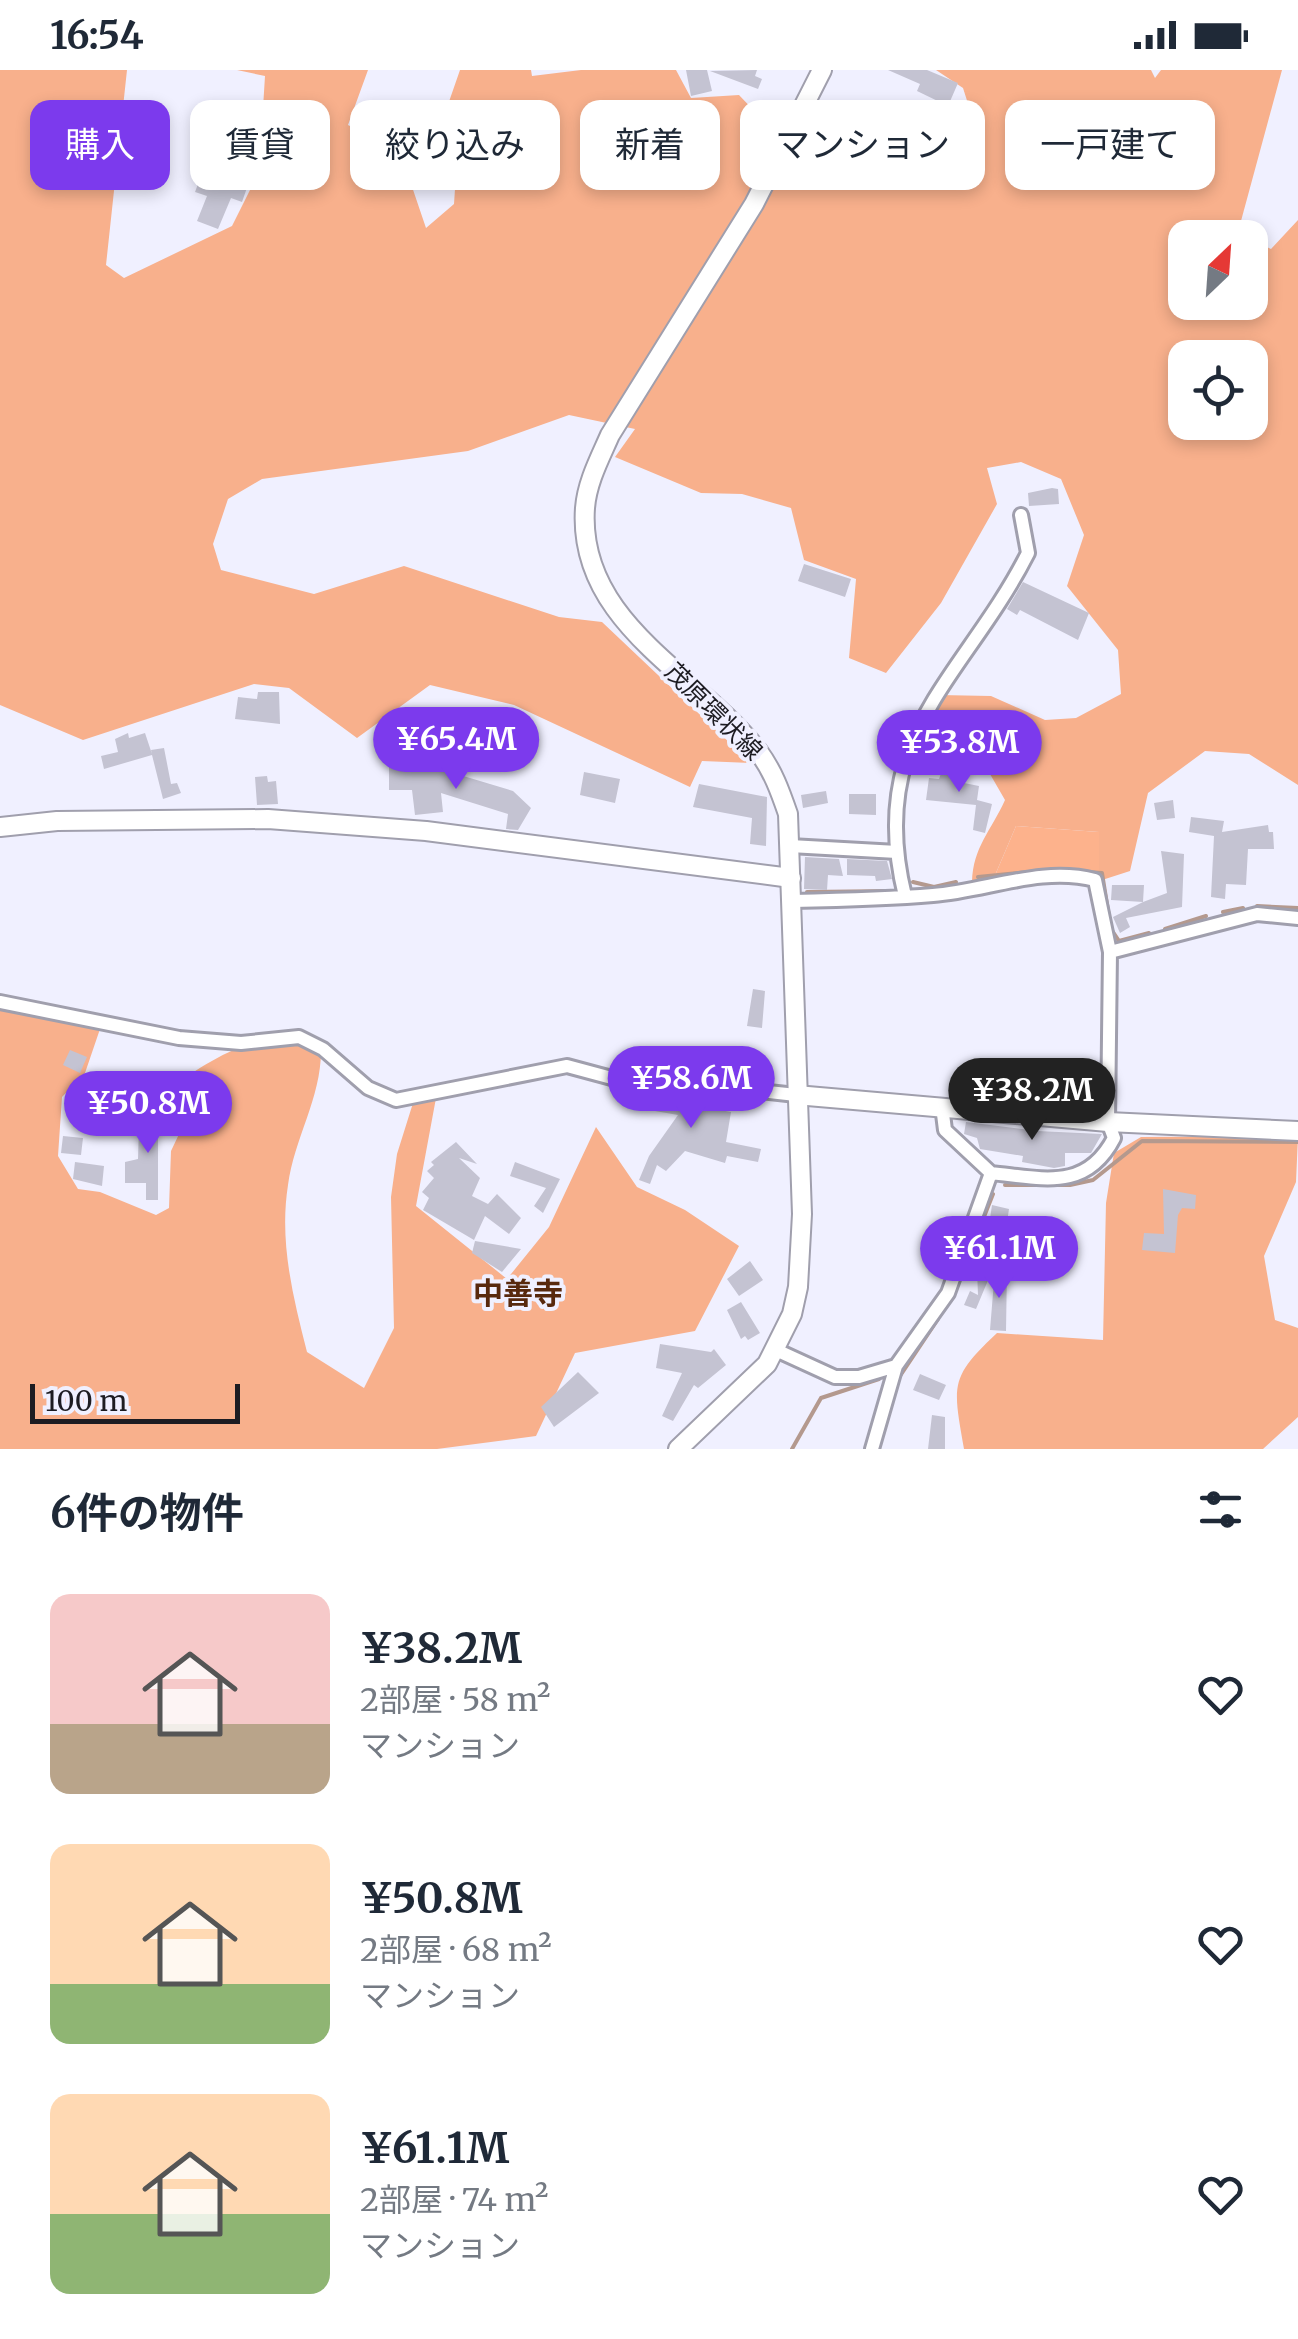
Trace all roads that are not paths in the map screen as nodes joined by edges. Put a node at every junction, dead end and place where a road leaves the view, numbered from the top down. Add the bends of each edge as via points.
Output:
1 (822, 70) edge
2 (1021, 514) dead end
3 (0, 827) edge
4 (790, 846) junction
5 (897, 852) junction
6 (791, 878) junction
7 (906, 896) junction
8 (792, 901) junction
9 (1298, 918) edge
10 (1110, 952) junction
11 (0, 1002) edge
12 (796, 1095) junction
13 (942, 1106) junction
14 (1108, 1122) junction
15 (1298, 1132) edge
16 (991, 1173) junction
17 (776, 1350) junction
18 (896, 1366) junction
19 (678, 1449) edge
20 (872, 1449) edge

1 - 4 main road, 茂原環状線 via 754,204 610,435 585,510 590,548 611,604 757,750 788,814
2 - 5 street via 1028,554 921,716 906,754
3 - 6 main road via 268,820 426,831
4 - 5 street
4 - 6 main road, 茂原環状線
5 - 7 street
6 - 8 main road, 茂原環状線
7 - 8 street
7 - 10 street via 1082,876 1100,887
8 - 12 main road, 茂原環状線
9 - 10 street via 1257,914
10 - 14 street
11 - 12 street via 179,1038 241,1043 299,1037 324,1049 368,1088 396,1100 567,1066 634,1084
12 - 13 main road
12 - 17 main road, 茂原環状線 via 798,1287
13 - 14 main road
13 - 16 street via 945,1130
14 - 15 main road
14 - 16 street via 1114,1138 1094,1169 1052,1179
16 - 18 street via 948,1293
17 - 18 street via 835,1377
17 - 19 main road, 茂原環状線
18 - 20 street

